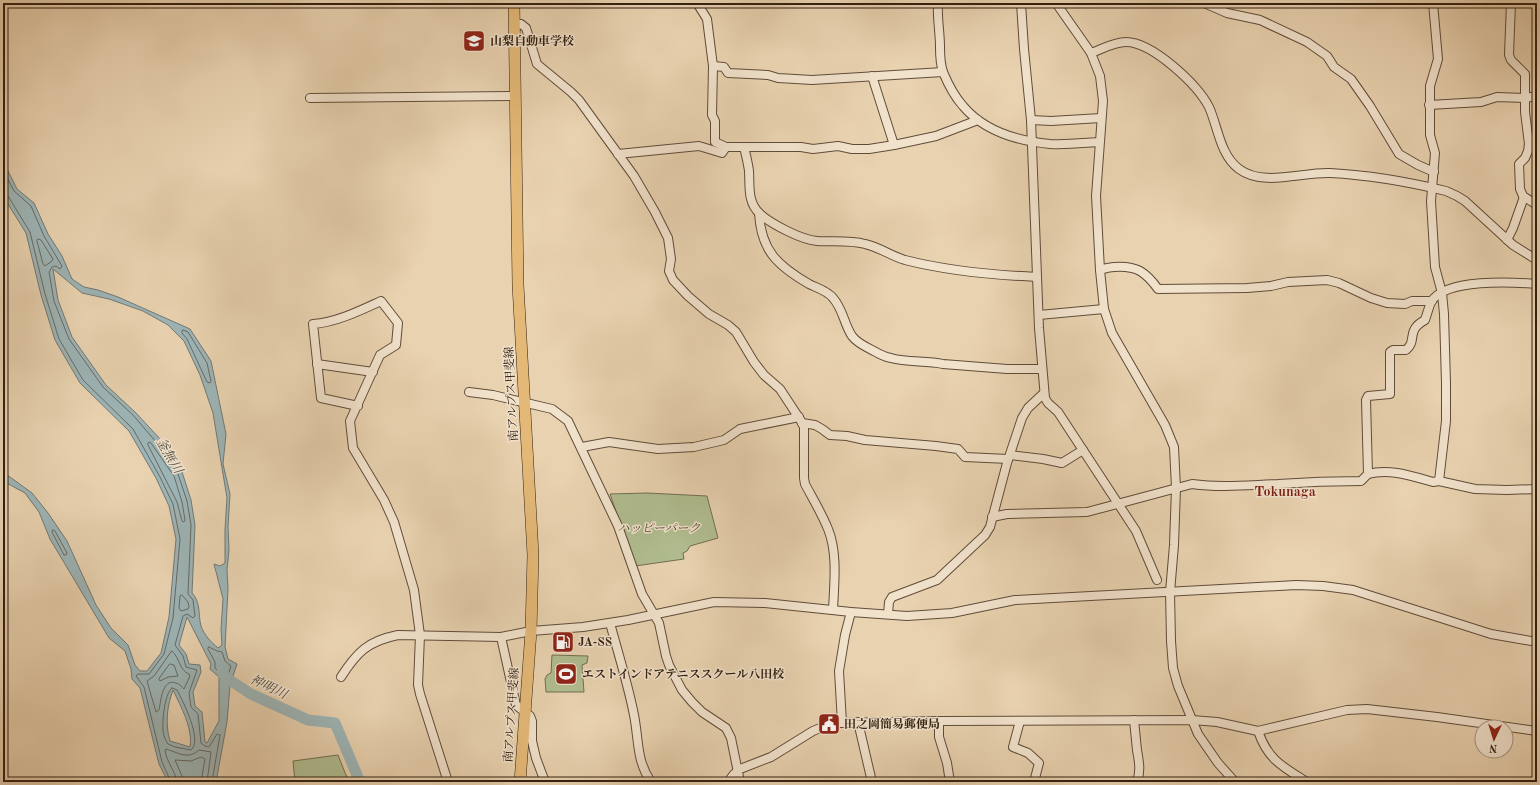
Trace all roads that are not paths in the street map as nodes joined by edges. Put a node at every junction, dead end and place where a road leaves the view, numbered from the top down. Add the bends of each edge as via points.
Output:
1 (514, 3) edge
2 (697, 3) edge
3 (938, 3) edge
4 (1021, 3) edge
5 (1056, 3) edge
6 (1204, 3) edge
7 (1433, 3) edge
8 (1511, 3) edge
9 (515, 24) junction
10 (1091, 53) junction
11 (713, 66) junction
12 (943, 72) junction
13 (872, 76) junction
14 (516, 96) junction
15 (1537, 96) edge
16 (310, 98) dead end
17 (1525, 98) junction
18 (1429, 105) junction
19 (1101, 118) junction
20 (978, 120) junction
21 (1031, 120) junction
22 (1033, 141) junction
23 (1099, 142) junction
24 (1533, 144) edge
25 (894, 145) junction
26 (726, 147) junction
27 (744, 147) junction
28 (618, 154) junction
29 (1434, 172) junction
30 (1433, 188) junction
31 (1524, 197) junction
32 (1537, 205) edge
33 (759, 213) junction
34 (1507, 240) junction
35 (1537, 260) edge
36 (1100, 270) junction
37 (1037, 277) junction
38 (1537, 284) edge
39 (1442, 293) junction
40 (1432, 301) junction
41 (1104, 309) junction
42 (1039, 315) junction
43 (317, 364) junction
44 (1042, 369) junction
45 (373, 372) junction
46 (469, 392) dead end
47 (1044, 393) junction
48 (524, 403) junction
49 (358, 406) junction
50 (800, 420) junction
51 (582, 447) junction
52 (1083, 450) junction
53 (1009, 457) junction
54 (1368, 474) junction
55 (1439, 481) junction
56 (1176, 488) junction
57 (1537, 489) edge
58 (1118, 503) junction
59 (992, 517) junction
60 (1157, 580) dead end
61 (1170, 592) junction
62 (833, 610) junction
63 (851, 612) junction
64 (654, 614) junction
65 (888, 614) junction
66 (610, 623) junction
67 (531, 631) junction
68 (420, 635) junction
69 (501, 637) junction
70 (1537, 642) edge
71 (341, 677) dead end
72 (524, 712) junction
73 (1134, 720) junction
74 (1192, 720) junction
75 (939, 721) junction
76 (1020, 721) junction
77 (858, 722) junction
78 (842, 723) junction
79 (1258, 731) junction
80 (1537, 731) edge
81 (737, 772) junction
82 (448, 782) edge
83 (520, 782) edge
84 (545, 782) edge
85 (651, 782) edge
86 (728, 782) edge
87 (740, 782) edge
88 (872, 782) edge
89 (950, 782) edge
90 (1034, 782) edge
91 (1138, 782) edge
92 (1234, 782) edge
93 (1307, 782) edge

1 - 9 main road, 南アルプス甲斐線
2 - 11 street via 708,18
3 - 12 street via 939,58
4 - 21 street
5 - 10 street
6 - 29 street via 1227,13 1260,20 1308,42 1351,79 1399,154
7 - 18 street via 1438,59 1430,86
8 - 17 street via 1509,55 1510,60 1525,74
9 - 14 main road, 南アルプス甲斐線
9 - 28 street via 521,24 526,28 538,64 579,100
10 - 19 street via 1100,76 1103,101
10 - 30 street via 1116,43 1126,42 1148,49 1174,67 1195,86 1208,106 1222,144 1231,160 1237,168 1255,177 1330,173
11 - 13 street via 724,67 728,73 778,78 812,80
11 - 26 street via 712,115 715,121 715,142
12 - 13 street
12 - 20 street via 963,106
13 - 25 street
14 - 16 street
14 - 48 main road, 南アルプス甲斐線 via 518,285
15 - 17 street
17 - 18 street via 1498,97 1481,102
17 - 24 street
18 - 29 street via 1430,135 1435,153
19 - 21 street
19 - 23 street
20 - 22 street via 1004,134
20 - 25 street via 936,136
21 - 22 street
22 - 23 street via 1051,144
22 - 37 street
23 - 36 street via 1096,196
24 - 31 street via 1519,164 1520,190
25 - 27 street via 869,149 838,146 813,150 801,147
26 - 27 street
26 - 28 street via 722,153 698,146
27 - 33 street via 749,171 749,192
28 - 50 street via 664,228 671,259 669,271 673,280 709,314 736,332 754,362 780,389
29 - 30 street
30 - 34 street via 1446,191 1464,201
30 - 39 street via 1431,201 1435,267
31 - 32 street
31 - 34 street
33 - 37 street via 804,239 858,242 871,245 903,260 960,271
33 - 44 street via 760,229 772,254 784,268 832,296 840,307 851,335 859,343 890,358 909,361 1007,369
34 - 35 street
36 - 40 street via 1117,267 1139,270 1158,289 1247,288 1328,280 1387,302 1405,304 1412,301
36 - 41 street
37 - 42 street
38 - 39 street via 1484,282 1468,284
39 - 40 street
39 - 55 street via 1446,421
40 - 54 street via 1425,320 1413,330 1410,346 1406,350 1390,352 1390,394 1368,396 1366,400
41 - 42 street
41 - 56 street via 1112,333 1170,437 1174,447
42 - 44 street
43 - 45 street
43 - 45 street via 313,324 328,323 381,301 396,320 396,345 380,355
43 - 49 street via 321,398
44 - 47 street
45 - 49 street
46 - 48 street
47 - 52 street via 1048,403 1058,412
47 - 53 street via 1028,408 1022,418
48 - 51 street via 552,409 562,415
48 - 67 main road, 南アルプス甲斐線 via 533,548
49 - 68 street via 350,421 353,448 394,522 414,590
50 - 51 street via 740,429 724,440 694,447 658,449 609,442
50 - 53 street via 822,429 830,436 958,449 965,457
50 - 62 street via 804,427 804,478 829,530 833,552
51 - 64 street via 618,526 642,594
52 - 53 street via 1062,463
52 - 58 street
53 - 59 street
54 - 55 street via 1378,471
54 - 56 street via 1361,481 1229,487 1192,484
55 - 57 street via 1475,489
56 - 58 street
56 - 61 street
58 - 59 street via 1087,512 1007,514
58 - 60 street via 1136,531
59 - 65 street via 985,535 937,580 892,597
61 - 65 street via 1015,600 952,613 907,616
61 - 70 street via 1288,585 1353,590 1492,634
61 - 74 street via 1173,668
62 - 63 street
62 - 64 street via 765,603 720,602
63 - 65 street
63 - 78 street via 839,671
64 - 66 street
64 - 81 street via 659,623 669,665 682,690 702,712 726,728 731,738
66 - 67 street
66 - 85 street via 634,716 640,761
67 - 69 street
67 - 72 main road, 南アルプス甲斐線
68 - 69 street
68 - 71 street via 398,635 372,643 351,662
68 - 82 street via 418,685
69 - 72 street via 516,705
72 - 83 main road, 南アルプス甲斐線
72 - 84 street via 532,721 532,742
73 - 74 street
73 - 76 street
73 - 91 street via 1140,765
74 - 79 street via 1217,722
74 - 92 street via 1206,747
75 - 76 street
75 - 77 street
75 - 89 street via 939,737
76 - 90 street via 1013,747 1028,753 1040,763
77 - 78 street
77 - 88 street
78 - 81 street via 813,731 771,757
79 - 80 street via 1347,710 1367,709 1437,716
79 - 93 street via 1272,758
81 - 86 street
81 - 87 street

